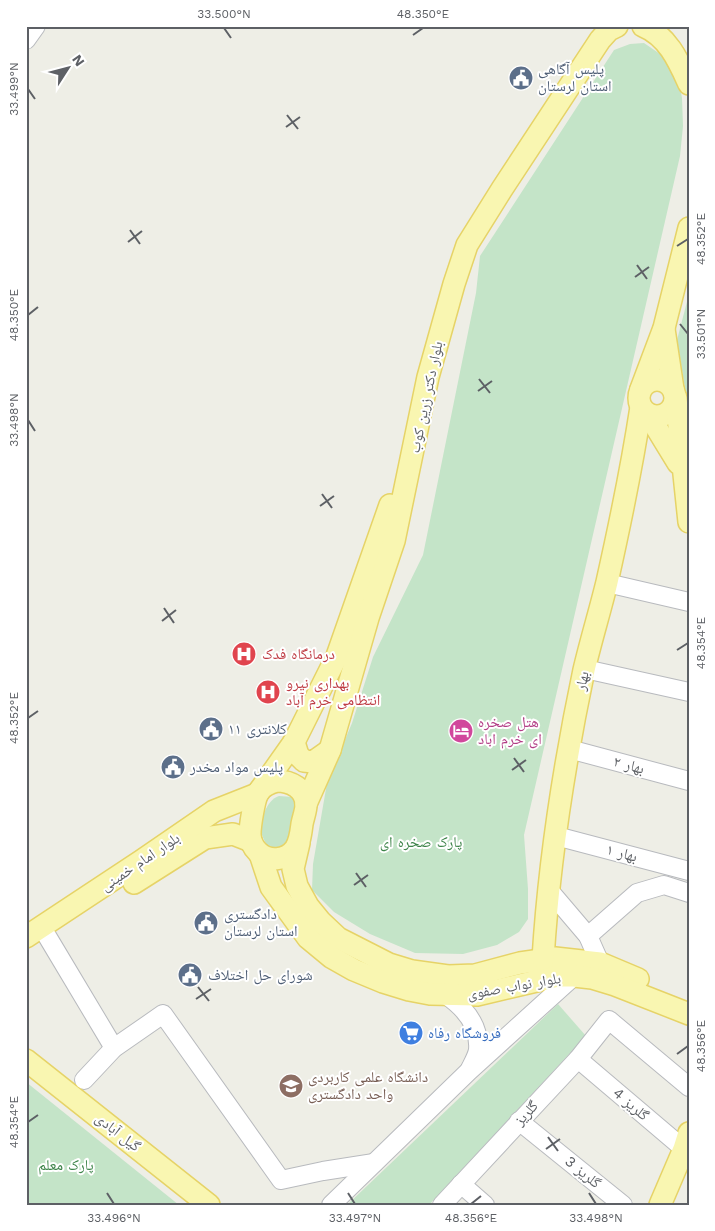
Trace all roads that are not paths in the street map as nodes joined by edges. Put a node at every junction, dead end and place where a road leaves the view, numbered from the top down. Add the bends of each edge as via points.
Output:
1 (36, 26) edge
2 (595, 26) edge
3 (617, 26) edge
4 (643, 26) edge
5 (664, 26) edge
6 (26, 40) edge
7 (689, 53) edge
8 (689, 84) edge
9 (689, 228) edge
10 (664, 328) junction
11 (674, 393) junction
12 (644, 403) junction
13 (634, 453) junction
14 (677, 461) junction
15 (689, 522) edge
16 (607, 583) junction
17 (689, 602) edge
18 (585, 669) junction
19 (689, 692) edge
20 (294, 742) junction
21 (569, 749) junction
22 (330, 750) junction
23 (689, 781) edge
24 (258, 794) junction
25 (306, 804) junction
26 (556, 836) junction
27 (299, 842) junction
28 (255, 847) junction
29 (689, 871) edge
30 (548, 889) junction
31 (689, 893) edge
32 (588, 936) junction
33 (36, 937) edge
34 (26, 951) edge
35 (543, 958) junction
36 (600, 963) junction
37 (574, 976) junction
38 (446, 995) junction
39 (684, 1005) edge
40 (114, 1048) junction
41 (578, 1059) junction
42 (26, 1060) edge
43 (470, 1071) junction
44 (84, 1080) dead end
45 (689, 1087) edge
46 (519, 1121) junction
47 (686, 1141) edge
48 (374, 1163) junction
49 (460, 1184) junction
50 (209, 1205) edge
51 (332, 1205) edge
52 (442, 1205) edge
53 (485, 1205) edge
54 (623, 1205) edge
55 (660, 1205) edge

1 - 6 street
2 - 20 main road, بلوار دکتر زرین کوب via 457,244 422,354 400,474 391,502 337,656
3 - 22 main road, بلوار دکتر زرین کوب via 600,40 467,246 428,377 394,541
4 - 8 main road via 667,44
5 - 7 main road
9 - 10 main road, بهار
10 - 11 main road
10 - 12 main road, بهار
11 - 12 main road via 673,407 666,414 657,416
11 - 12 main road via 666,382 657,379 648,382
11 - 14 main road
12 - 13 main road, بهار
12 - 14 main road
13 - 14 main road via 642,444 652,442 661,444
13 - 16 main road, بهار
14 - 15 main road
16 - 17 street
16 - 18 main road, بهار
18 - 19 street
18 - 21 main road, بهار
20 - 22 main road via 298,755 304,761 313,762
20 - 24 main road, بلوار دکتر زرین کوب
21 - 23 street, بهار ۲
21 - 26 main road, بهار
22 - 25 main road, بلوار دکتر زرین کوب
24 - 25 main road via 269,783 285,781 299,789
24 - 28 main road via 250,833
24 - 33 main road, بلوار امام خمینی via 214,811
25 - 27 main road
26 - 29 street, بهار ۱
26 - 30 main road, بهار
27 - 28 main road via 282,858 266,858
27 - 35 main road, بلوار نواب صفوی via 293,869 297,886 308,906 338,938 363,952 412,971 448,976 474,975
28 - 33 main road, بلوار امام خمینی via 233,834 205,838 115,895
28 - 38 main road, بلوار نواب صفوی via 271,887 308,938 331,957 383,982
30 - 32 street
30 - 35 main road, بهار
31 - 32 street via 664,885 637,893
32 - 36 street
33 - 34 main road, بلوار امام خمینی
33 - 40 street
35 - 36 main road, بلوار نواب صفوی
36 - 39 main road, بلوار نواب صفوی
37 - 38 main road, بلوار نواب صفوی via 558,976 477,995
37 - 39 main road, بلوار نواب صفوی via 592,978
37 - 43 street
38 - 43 street via 470,1017 475,1030 478,1052
40 - 44 street
40 - 48 street via 163,1014 281,1180
41 - 45 street, گلریز via 608,1020
41 - 46 street, گلریز
41 - 47 street, گلریز 4
42 - 50 main road, گیل آبادی
43 - 48 street
46 - 49 street, گلریز
46 - 54 street, گلریز 3
47 - 55 main road
48 - 51 street
49 - 52 street, گلریز
49 - 53 street

